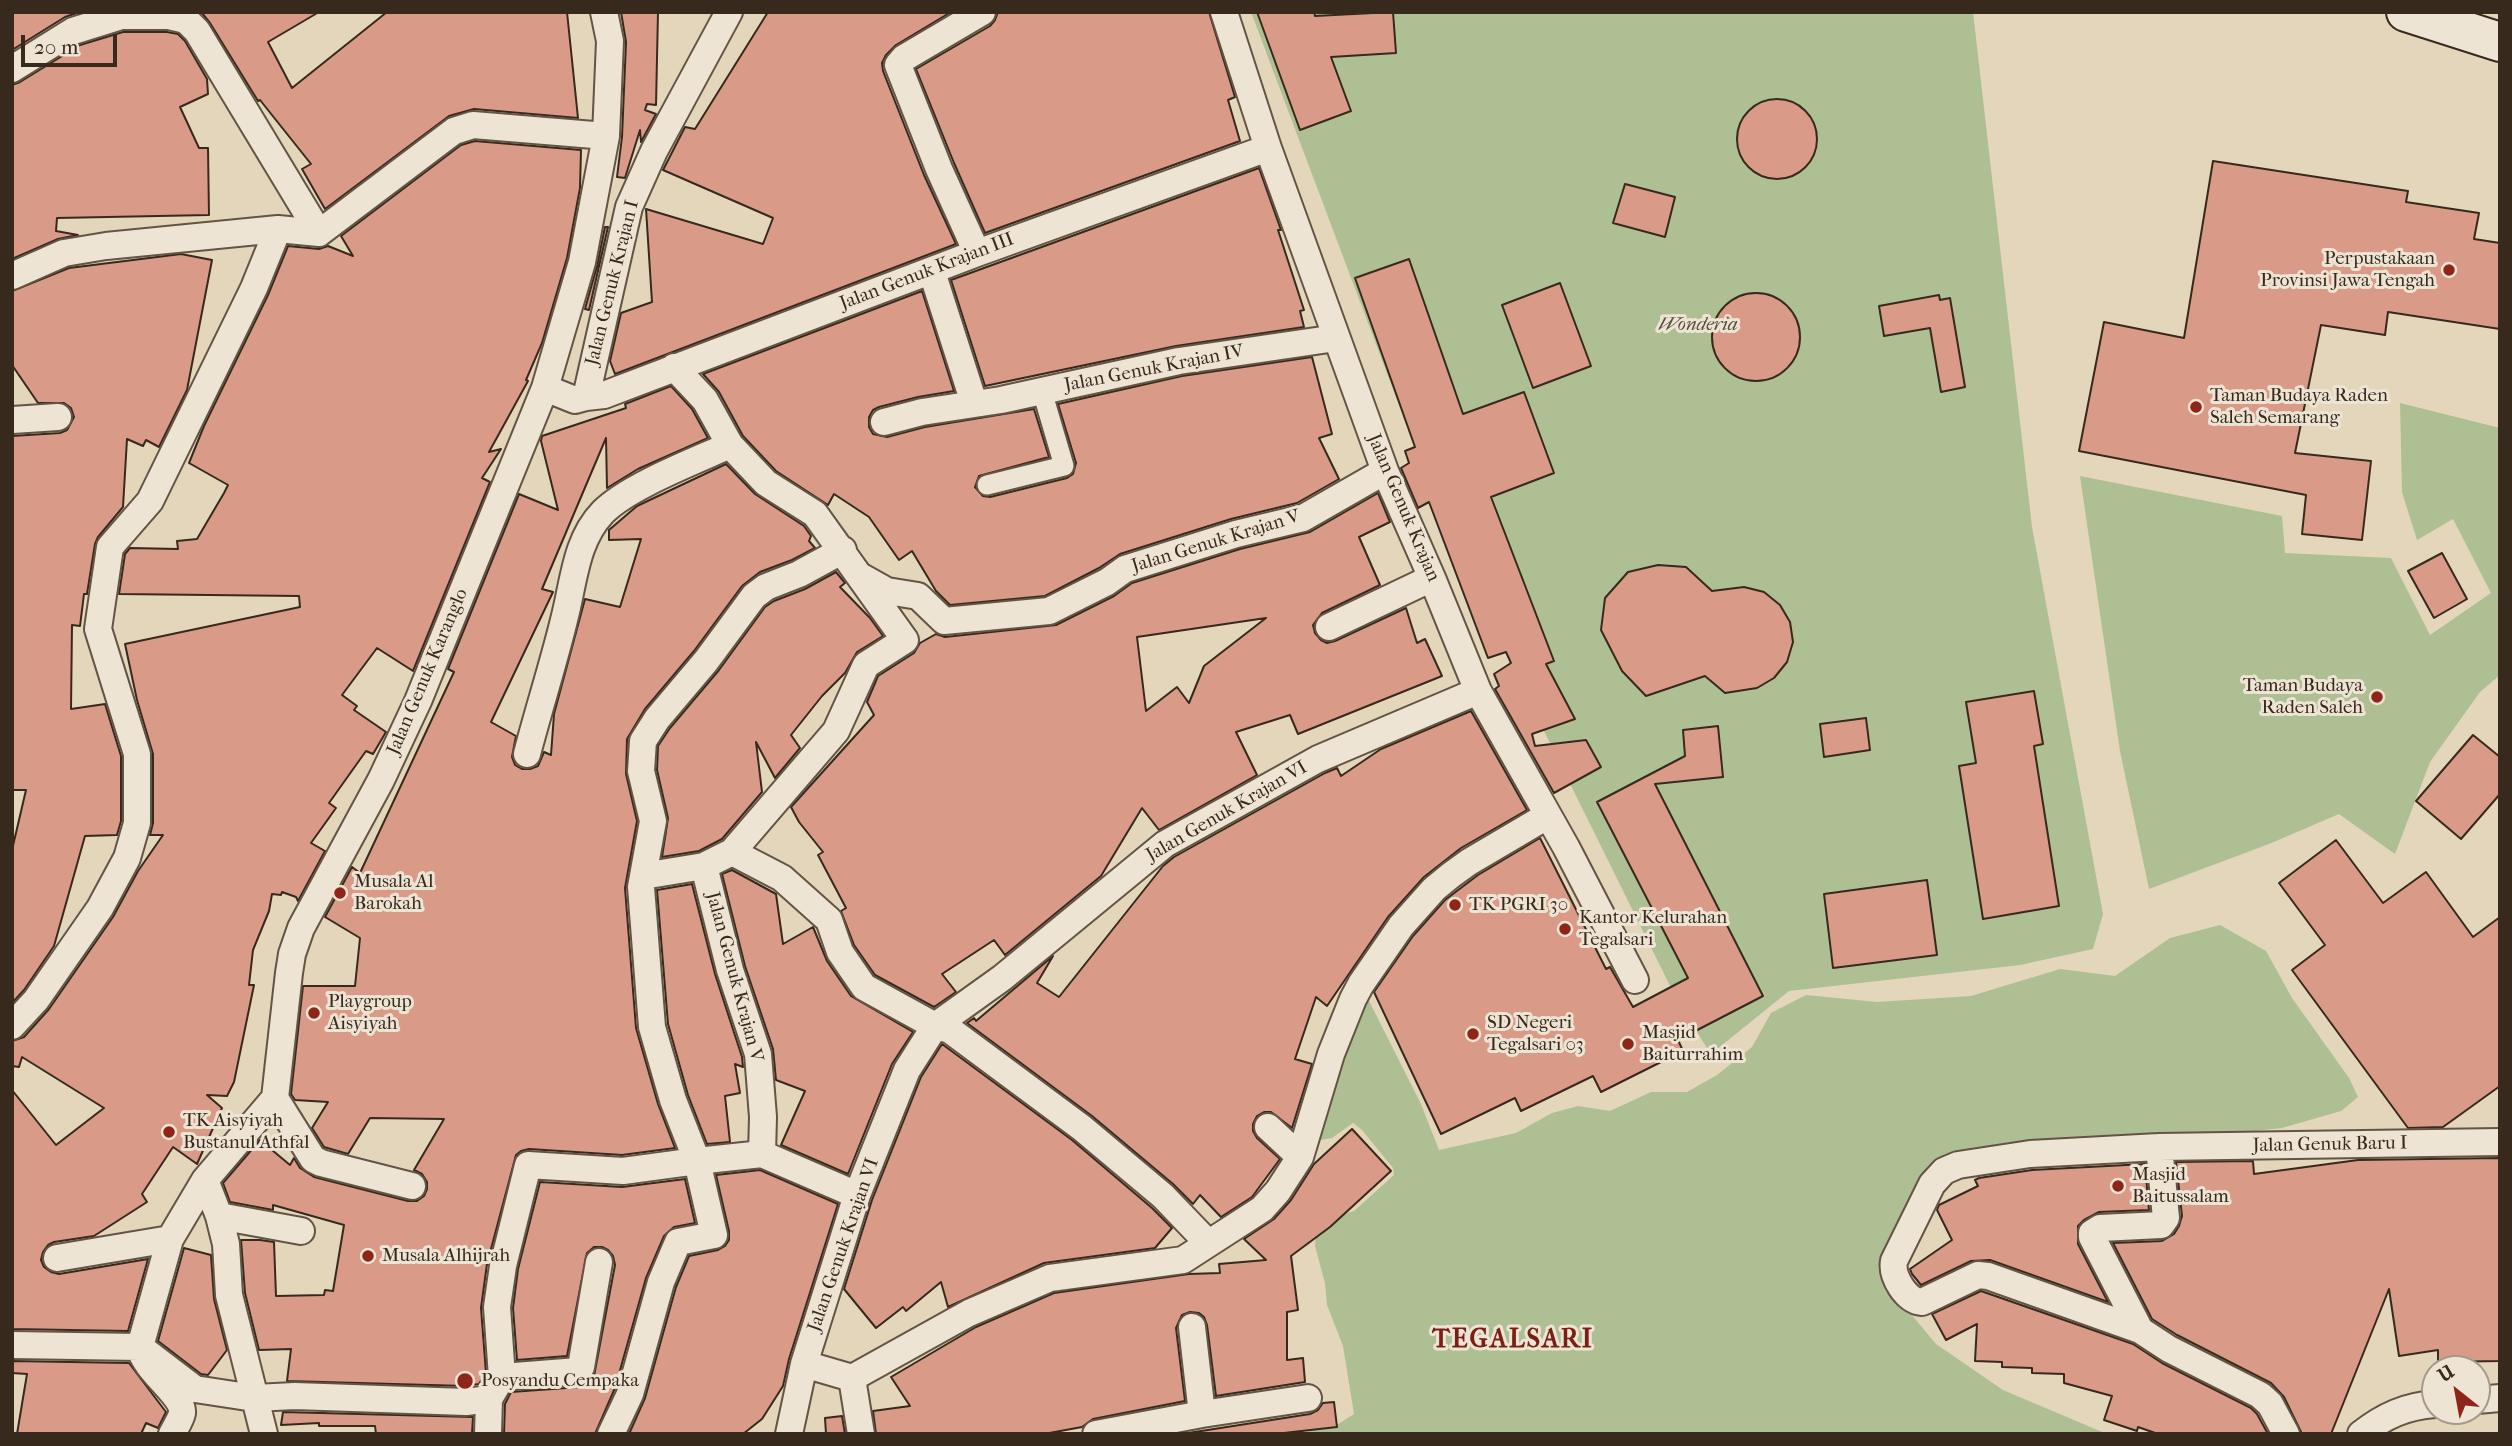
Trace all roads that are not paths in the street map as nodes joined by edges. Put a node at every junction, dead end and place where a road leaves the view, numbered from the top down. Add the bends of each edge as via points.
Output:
1 (604, 12) edge
2 (729, 12) edge
3 (982, 12) edge
4 (1224, 12) edge
5 (2406, 12) edge
6 (152, 13) edge
7 (2500, 42) edge
8 (12, 69) edge
9 (606, 136) junction
10 (1268, 148) junction
11 (278, 229) junction
12 (319, 233) junction
13 (977, 253) junction
14 (932, 272) junction
15 (12, 275) edge
16 (1336, 338) junction
17 (674, 367) junction
18 (1042, 391) junction
19 (566, 394) junction
20 (974, 403) junction
21 (58, 417) dead end
22 (12, 420) edge
23 (884, 422) dead end
24 (730, 445) junction
25 (1385, 471) junction
26 (987, 485) dead end
27 (843, 550) junction
28 (861, 576) junction
29 (1432, 578) junction
30 (1329, 627) dead end
31 (1478, 691) junction
32 (527, 754) dead end
33 (1547, 816) junction
34 (732, 852) junction
35 (705, 866) junction
36 (643, 876) junction
37 (1635, 980) dead end
38 (12, 1026) edge
39 (935, 1026) junction
40 (275, 1098) junction
41 (1268, 1127) dead end
42 (2500, 1142) edge
43 (2160, 1147) junction
44 (762, 1154) junction
45 (1300, 1157) junction
46 (697, 1161) junction
47 (205, 1180) junction
48 (412, 1186) dead end
49 (857, 1195) junction
50 (219, 1216) junction
51 (301, 1231) dead end
52 (170, 1239) junction
53 (1208, 1243) junction
54 (57, 1258) dead end
55 (599, 1262) dead end
56 (1192, 1327) dead end
57 (2140, 1330) junction
58 (12, 1345) edge
59 (140, 1347) junction
60 (804, 1364) junction
61 (852, 1378) junction
62 (496, 1388) junction
63 (254, 1398) junction
64 (1308, 1398) dead end
65 (2421, 1405) edge
66 (1202, 1414) junction
67 (172, 1434) edge
68 (264, 1434) edge
69 (488, 1434) edge
70 (611, 1434) edge
71 (789, 1434) edge
72 (860, 1434) edge
73 (1096, 1434) edge
74 (2286, 1434) edge
75 (2361, 1434) edge

1 - 9 street, Jalan Genuk Karanglo via 610,41
2 - 19 street, Jalan Genuk Krajan I via 654,150 629,207
3 - 13 street via 898,65
4 - 10 street, Jalan Genuk Krajan
5 - 7 main road
6 - 8 street via 121,16 73,31
6 - 12 street via 186,20 197,31
9 - 12 street via 465,126
9 - 19 street, Jalan Genuk Karanglo via 582,262
10 - 13 street, Jalan Genuk Krajan III
10 - 16 street, Jalan Genuk Krajan
11 - 12 street
11 - 15 street via 64,253
11 - 38 street via 150,501 110,547 98,629 137,754 137,822 127,858 100,908 36,1000
13 - 14 street, Jalan Genuk Krajan III
14 - 17 street, Jalan Genuk Krajan III
14 - 20 street
16 - 18 street, Jalan Genuk Krajan IV via 1179,361
16 - 25 street, Jalan Genuk Krajan
17 - 19 street, Jalan Genuk Krajan III via 604,395
17 - 24 street via 705,400
18 - 20 street, Jalan Genuk Krajan IV
18 - 26 street via 1064,466
19 - 40 street, Jalan Genuk Karanglo via 382,780 301,928 291,963
20 - 23 street, Jalan Genuk Krajan IV
21 - 22 street
24 - 27 street via 766,483 815,514
24 - 32 street via 614,503 587,531
25 - 28 street, Jalan Genuk Krajan V via 1303,518 1125,569 1049,611 944,621 918,596 887,591
25 - 29 street, Jalan Genuk Krajan
27 - 28 street
27 - 36 street via 754,596 643,741 641,772 653,821
28 - 34 street, Jalan Genuk Krajan V via 905,640 866,665 836,731
29 - 30 street
29 - 31 street, Jalan Genuk Krajan
31 - 33 street, Jalan Genuk Krajan
31 - 39 street, Jalan Genuk Krajan VI via 1318,759 1166,844 1002,978
33 - 37 street, Jalan Genuk Krajan
33 - 45 street via 1451,875 1401,926 1353,999
34 - 35 street, Jalan Genuk Krajan V
34 - 39 street via 782,878 829,920 840,952 864,987
35 - 36 street, Jalan Genuk Krajan V
35 - 44 street, Jalan Genuk Krajan V via 730,970 758,1054
36 - 46 street via 652,1027
39 - 49 street, Jalan Genuk Krajan VI via 907,1070
39 - 53 street via 950,1030 1082,1128 1163,1196
40 - 47 street
40 - 48 street via 313,1159
41 - 45 street
42 - 43 street, Jalan Genuk Baru I
43 - 57 street via 2166,1218 2161,1225 2100,1228 2092,1233
43 - 57 street, Jalan Genuk Baru I via 2030,1154 1944,1171 1924,1199 1892,1269 1915,1301 1922,1302 1978,1275 1988,1276
44 - 46 street
44 - 49 street
45 - 53 street via 1262,1209
46 - 62 street via 623,1171 528,1165 503,1266
46 - 70 street via 714,1234 678,1242 661,1282 630,1394
47 - 50 street
47 - 52 street
49 - 60 street, Jalan Genuk Krajan VI
50 - 51 street
50 - 63 street via 229,1295
52 - 54 street
52 - 59 street
53 - 61 street via 1183,1260 1051,1278 969,1313
55 - 62 street via 578,1371
56 - 66 street
57 - 74 street via 2260,1395
58 - 59 street
59 - 63 street via 195,1389
59 - 67 street via 147,1365 179,1400 182,1413
60 - 61 street
60 - 71 street, Jalan Genuk Krajan VI
61 - 72 street
62 - 63 street via 466,1402
62 - 69 street
63 - 68 street
64 - 66 street
65 - 75 street via 2387,1416
66 - 73 street

